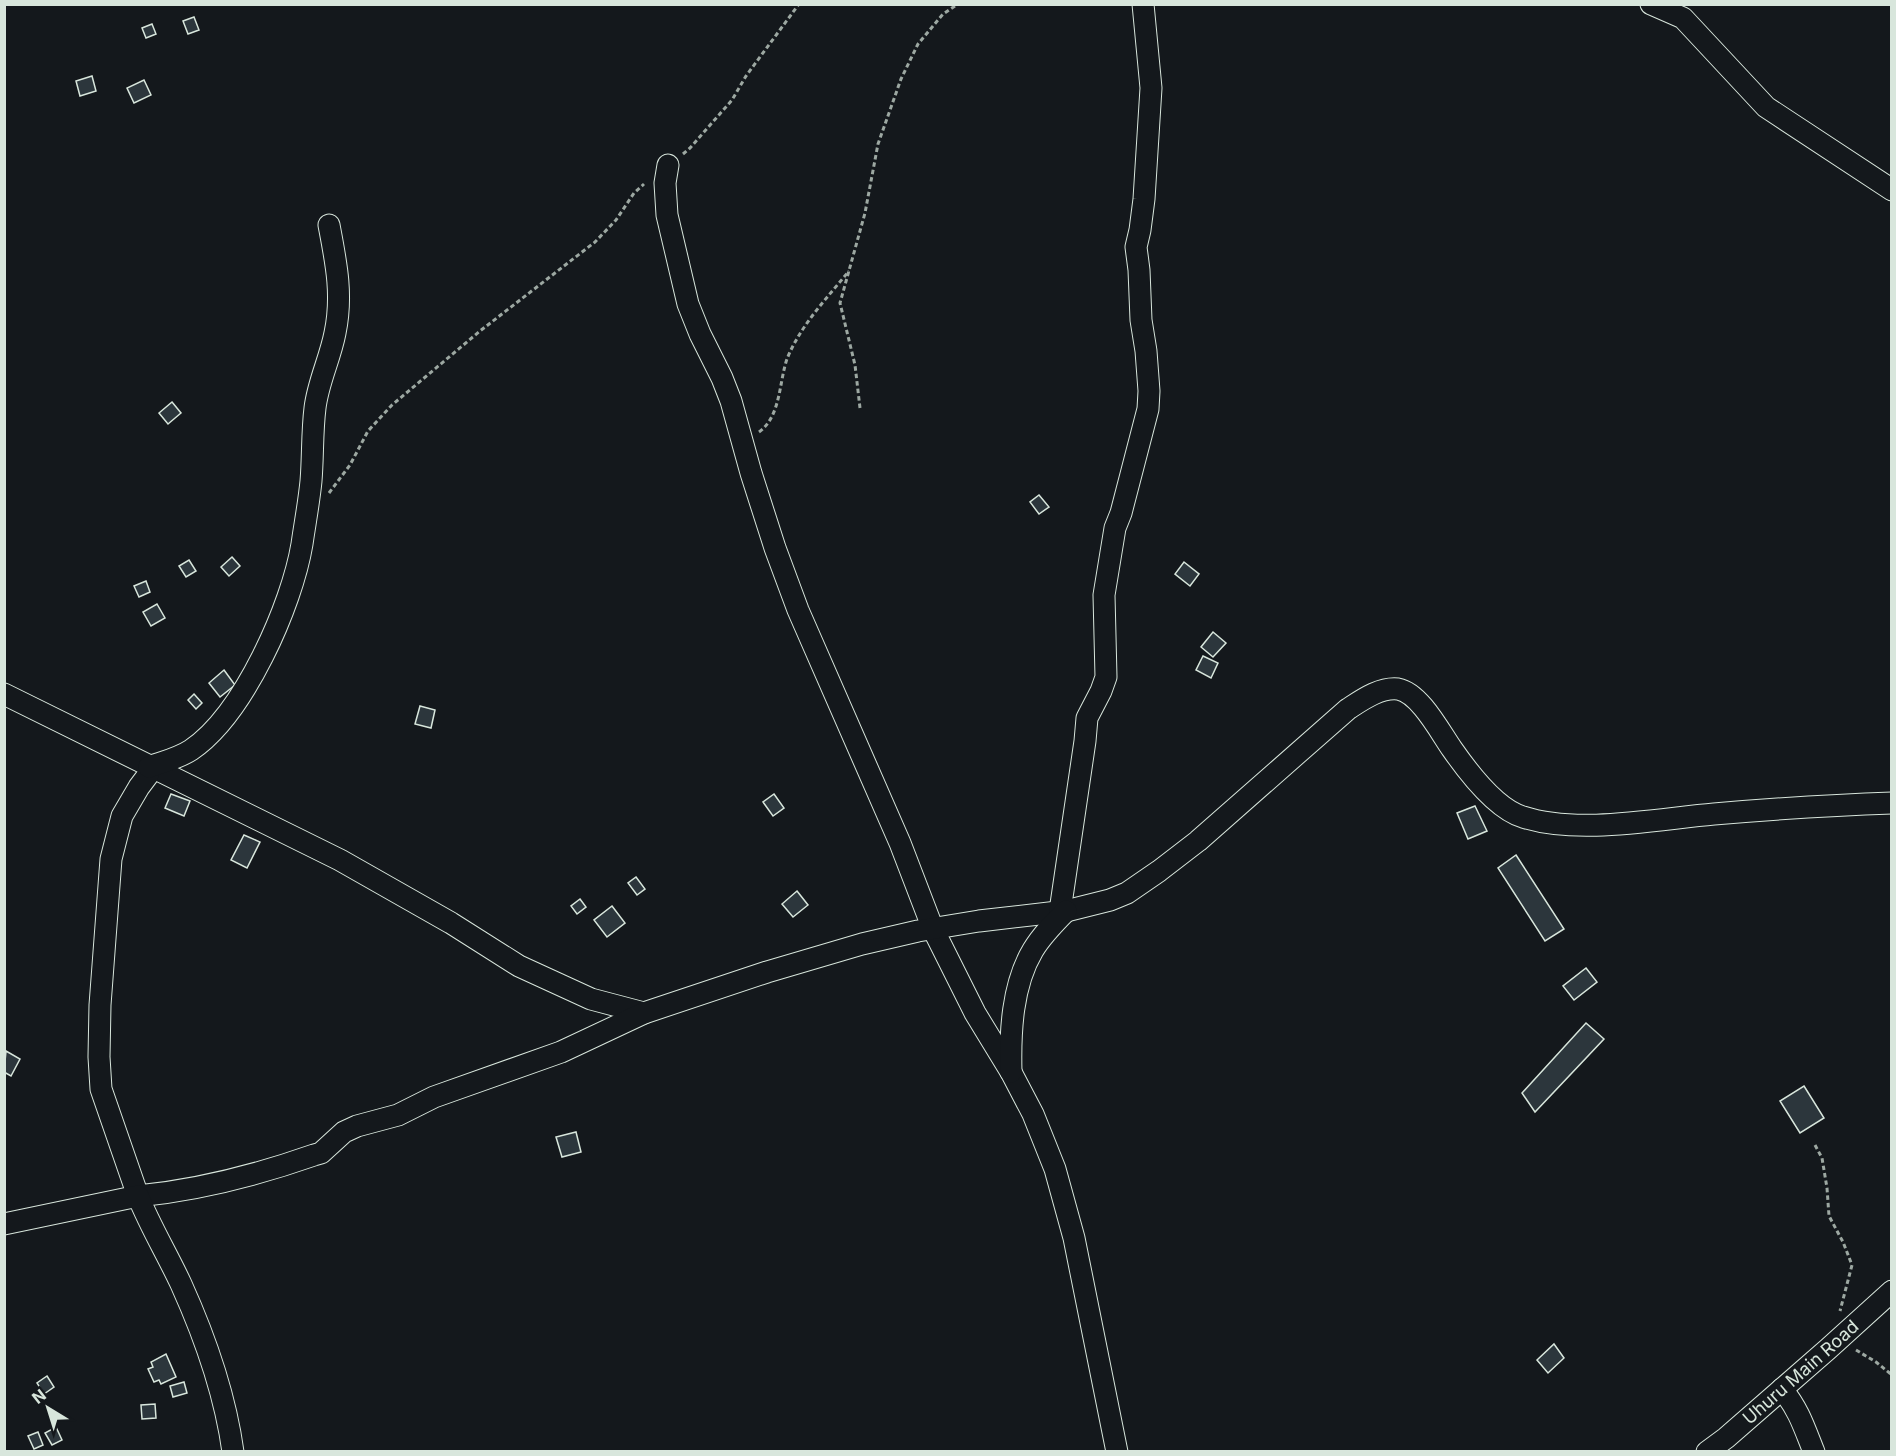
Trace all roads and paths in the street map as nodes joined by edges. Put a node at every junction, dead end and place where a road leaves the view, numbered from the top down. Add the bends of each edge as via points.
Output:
1 (799, 4) edge
2 (958, 4) edge
3 (1143, 4) edge
4 (1651, 4) edge
5 (668, 165) junction
6 (1892, 190) edge
7 (329, 225) dead end
8 (850, 269) junction
9 (860, 408) dead end
10 (743, 443) junction
11 (328, 494) dead end
12 (4, 694) edge
13 (149, 767) junction
14 (1892, 803) edge
15 (1063, 911) junction
16 (933, 929) junction
17 (644, 1013) junction
18 (1011, 1072) junction
19 (1815, 1145) dead end
20 (138, 1196) junction
21 (4, 1224) edge
22 (1892, 1291) edge
23 (1839, 1315) dead end
24 (1839, 1339) junction
25 (1892, 1375) edge
26 (1782, 1389) junction
27 (233, 1452) edge
28 (1117, 1452) edge
29 (1707, 1452) edge
30 (1814, 1452) edge

1 - 5 path via 732,100 690,148
2 - 8 path via 943,14 918,44 901,79 878,144 866,213
3 - 15 street via 1151,88 1144,199 1136,247 1148,409 1115,528 1104,595 1106,677 1087,718
4 - 6 street via 1683,18 1766,106
5 - 10 street via 667,215 688,304 726,387
5 - 11 path via 634,193 595,242 392,405 368,431 350,465
7 - 13 street via 339,285 338,309 315,407 310,482 296,572 274,633 233,707 191,750
8 - 9 path via 840,303 855,365
8 - 10 path via 804,327 787,359 769,425
10 - 16 street via 794,600 900,843
12 - 13 street
13 - 17 street via 340,861 452,923 519,966 591,999
13 - 20 street via 122,816 111,859 100,1005 101,1089
14 - 15 street via 1603,824 1557,824 1520,817 1488,793 1429,714 1397,689 1366,697 1348,709 1151,877 1110,900
15 - 16 street
15 - 18 street via 1033,950 1019,986
16 - 17 street via 810,959
16 - 18 street via 975,1013
17 - 20 street via 561,1052 434,1097 398,1115 357,1126 321,1153 209,1186
18 - 28 street via 1044,1139 1065,1202
19 - 23 path via 1822,1158 1829,1216 1852,1265
20 - 21 street
20 - 27 street via 204,1341 228,1418
22 - 24 street, Uhuru Main Road
24 - 25 path
24 - 26 street, Uhuru Main Road
26 - 29 street, Uhuru Main Road
26 - 30 street via 1803,1420

